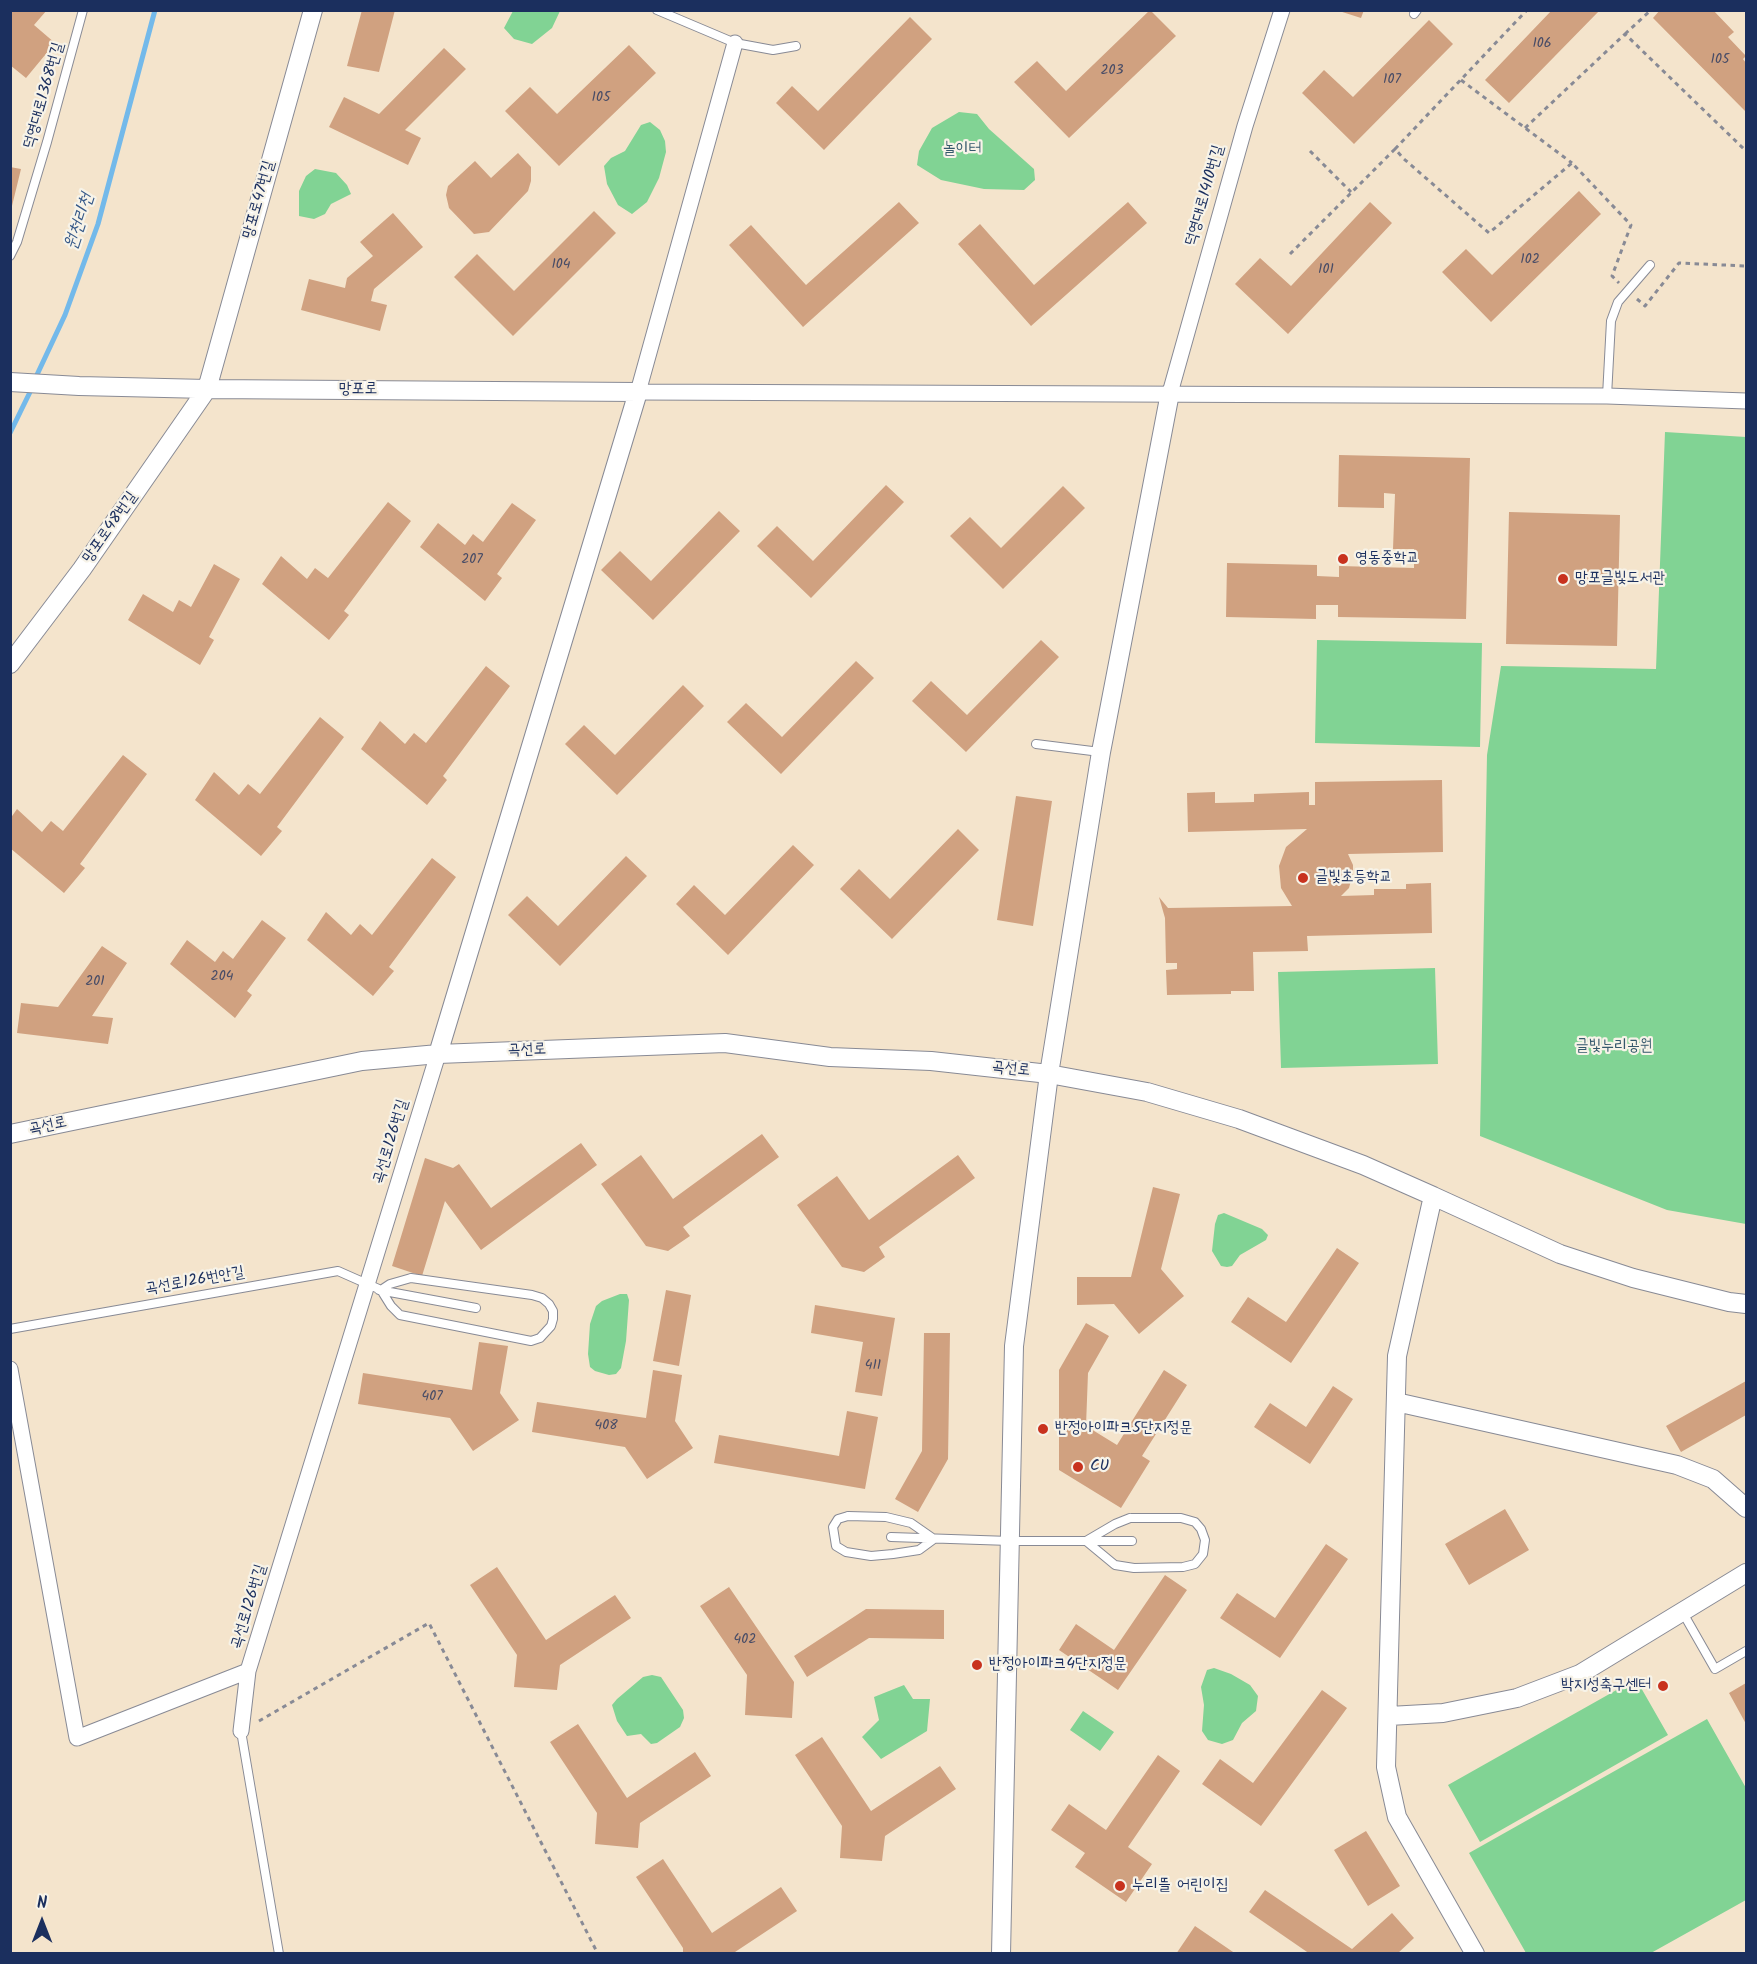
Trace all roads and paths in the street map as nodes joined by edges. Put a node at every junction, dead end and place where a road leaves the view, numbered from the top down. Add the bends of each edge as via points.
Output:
1 (83, 10) edge
2 (313, 10) edge
3 (657, 10) edge
4 (1282, 10) edge
5 (1527, 10) edge
6 (1651, 10) edge
7 (1625, 34) junction
8 (735, 43) junction
9 (796, 46) dead end
10 (1461, 80) junction
11 (1525, 128) junction
12 (1395, 149) junction
13 (1310, 151) dead end
14 (1746, 151) edge
15 (1572, 163) junction
16 (1352, 192) junction
17 (1290, 254) dead end
18 (10, 256) edge
19 (1650, 265) dead end
20 (1746, 267) edge
21 (1627, 291) junction
22 (10, 382) edge
23 (207, 389) junction
24 (638, 392) junction
25 (1170, 393) junction
26 (1607, 396) junction
27 (1746, 401) edge
28 (10, 664) edge
29 (1036, 744) dead end
30 (1101, 752) junction
31 (438, 1054) junction
32 (1049, 1074) junction
33 (10, 1134) edge
34 (1433, 1196) junction
35 (372, 1287) junction
36 (1746, 1304) edge
37 (476, 1308) dead end
38 (10, 1329) edge
39 (10, 1369) edge
40 (1396, 1402) junction
41 (1746, 1508) edge
42 (891, 1537) dead end
43 (934, 1539) junction
44 (1010, 1541) junction
45 (1086, 1541) junction
46 (1132, 1541) dead end
47 (1746, 1574) edge
48 (1683, 1613) junction
49 (1746, 1651) edge
50 (249, 1671) junction
51 (1389, 1716) junction
52 (241, 1731) junction
53 (279, 1953) edge
54 (598, 1953) edge
55 (1001, 1953) edge
56 (1475, 1953) edge

1 - 18 lane, 덕영대로1368번길
2 - 23 street, 망포로47번길
3 - 8 lane
4 - 25 street, 덕영대로1410번길
5 - 10 path
6 - 7 path
7 - 11 path
7 - 14 path
8 - 9 lane via 773,50
8 - 24 street
10 - 11 path
10 - 12 path
11 - 15 path
12 - 15 path via 1489,233
12 - 16 path
13 - 16 path
15 - 21 path via 1631,225 1612,276
16 - 17 path
19 - 21 lane
20 - 21 path via 1679,263 1645,306
21 - 26 lane via 1611,321
22 - 23 street, 망포로
23 - 24 street, 망포로
23 - 28 street, 망포로48번길 via 82,569
24 - 25 street
24 - 31 street
25 - 26 street
25 - 30 street
26 - 27 street
29 - 30 lane
30 - 32 street
31 - 32 street, 곡선로 via 725,1043 830,1057 930,1061
31 - 33 street, 곡선로 via 362,1061
31 - 35 street, 곡선로126번길
32 - 34 street, 곡선로 via 1146,1092 1239,1119
32 - 44 street via 1014,1346
34 - 36 street, 곡선로 via 1560,1254 1633,1278
34 - 40 street via 1397,1356
35 - 35 lane via 411,1278 532,1295 549,1304 553,1319 547,1332 531,1341 400,1315
35 - 37 lane, 곡선로126번안길
35 - 38 lane, 곡선로126번안길 via 338,1271
35 - 50 street, 곡선로126번길
39 - 50 street, 곡선로126번길 via 77,1738
40 - 41 street via 1677,1465 1713,1479
40 - 51 street
42 - 43 lane
43 - 43 lane via 911,1523 886,1517 848,1515 838,1519 833,1527 836,1546 846,1552 871,1556 919,1550
43 - 44 lane
44 - 45 lane
44 - 55 street
45 - 45 lane via 1130,1518 1182,1518 1195,1522 1205,1540 1203,1554 1195,1564 1134,1568 1116,1565
45 - 46 lane
47 - 48 street
48 - 49 lane via 1715,1669
48 - 51 street via 1581,1674 1517,1698 1443,1713
50 - 52 street
51 - 56 street via 1386,1767 1397,1817
52 - 53 lane
52 - 54 path via 429,1623

